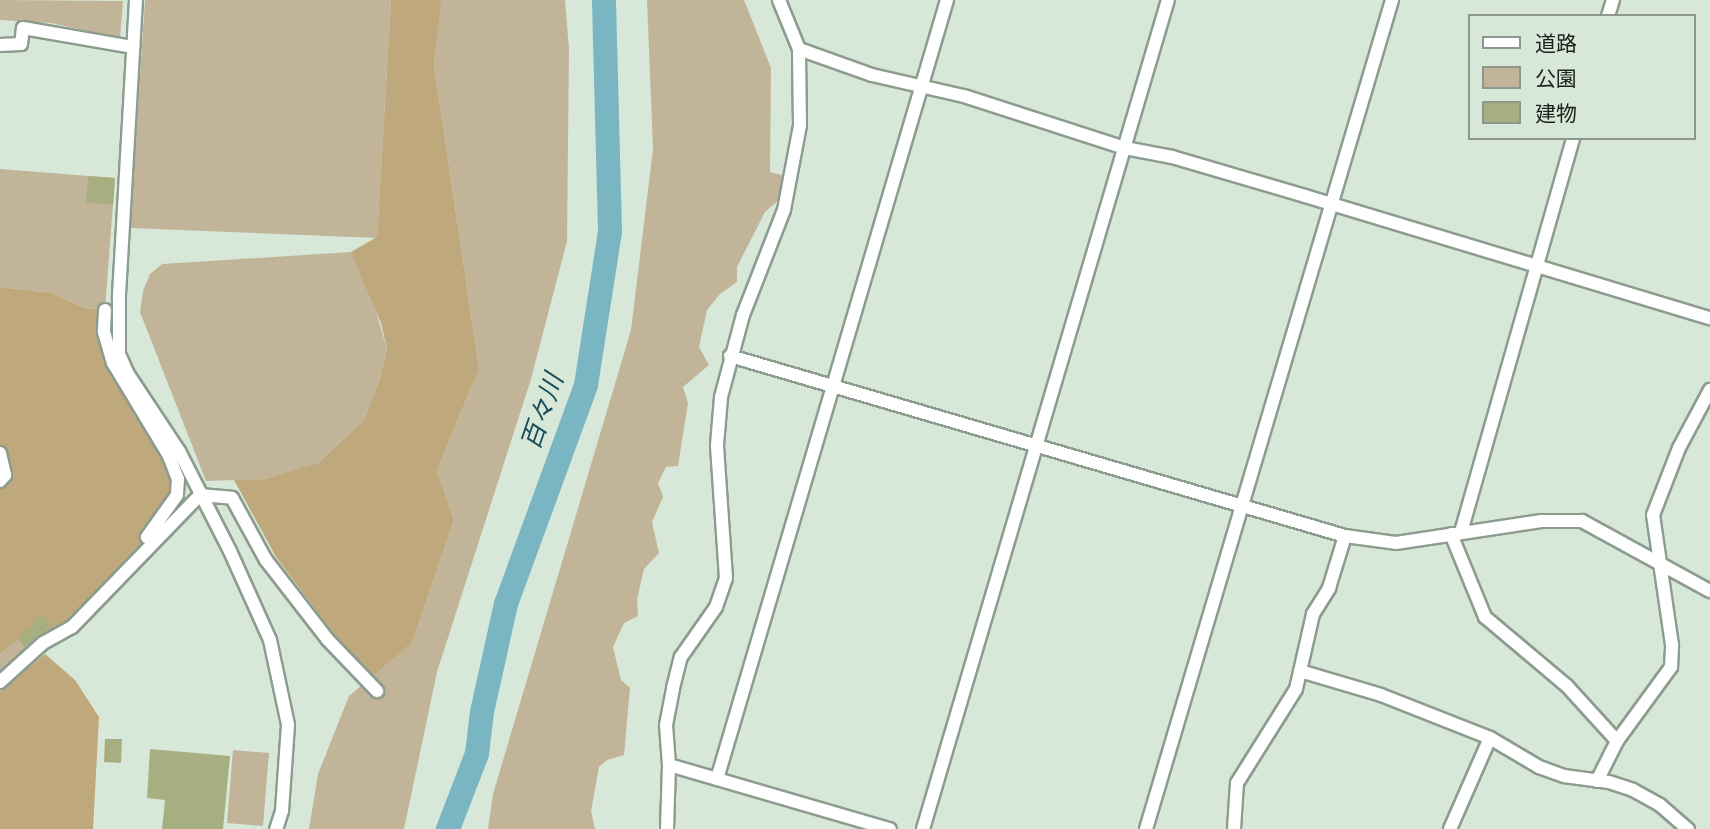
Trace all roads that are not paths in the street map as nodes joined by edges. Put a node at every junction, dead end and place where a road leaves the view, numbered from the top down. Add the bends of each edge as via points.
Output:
1 (136, 0) edge
2 (779, 0) edge
3 (947, 0) edge
4 (1168, 0) edge
5 (1392, 0) edge
6 (0, 45) edge
7 (133, 47) junction
8 (799, 50) junction
9 (921, 86) junction
10 (1572, 140) edge
11 (1125, 148) junction
12 (1333, 204) junction
13 (1536, 267) junction
14 (105, 310) dead end
15 (1710, 318) edge
16 (730, 356) junction
17 (835, 387) junction
18 (1710, 390) edge
19 (1038, 445) junction
20 (0, 453) edge
21 (0, 481) edge
22 (200, 495) junction
23 (1243, 507) junction
24 (1456, 533) junction
25 (1345, 536) junction
26 (1659, 564) junction
27 (1710, 591) edge
28 (41, 640) dead end
29 (1300, 671) junction
30 (0, 682) edge
31 (377, 691) dead end
32 (1489, 738) junction
33 (1617, 741) junction
34 (669, 765) junction
35 (717, 779) junction
36 (1597, 781) junction
37 (276, 829) edge
38 (667, 829) edge
39 (890, 829) edge
40 (923, 829) edge
41 (1146, 829) edge
42 (1234, 829) edge
43 (1450, 829) edge
44 (1688, 829) edge

1 - 7 street
2 - 8 street
3 - 9 street
4 - 11 street
5 - 12 street
6 - 7 street via 21,44 23,27
7 - 22 street via 119,354 179,451
8 - 9 street
8 - 16 street via 800,125 784,210
9 - 11 street
9 - 17 street
10 - 13 street
11 - 12 street via 1172,157
11 - 19 street
12 - 13 street
12 - 23 street
13 - 15 street
13 - 24 street
14 - 28 street via 104,332 113,363 169,456 179,488 156,527 77,613
16 - 17 street
16 - 34 street via 718,445 726,579 716,607 681,657 666,725
17 - 19 street
17 - 35 street
18 - 26 street via 1679,448 1653,515
19 - 23 street
19 - 40 street
20 - 21 street via 5,475
22 - 30 street via 72,627 43,643
22 - 31 street via 232,498 266,560 328,640
22 - 37 street via 270,640 288,725 282,811
23 - 25 street
23 - 41 street
24 - 25 street via 1396,543
24 - 26 street via 1541,521 1582,521
24 - 33 street via 1485,617 1567,686
25 - 29 street via 1329,588 1313,614
26 - 27 street
26 - 33 street via 1672,645 1671,667
29 - 32 street via 1381,695
29 - 42 street via 1296,689 1237,783
32 - 36 street via 1539,767
32 - 43 street
33 - 36 street
34 - 35 street
34 - 38 street
35 - 39 street
36 - 44 street via 1647,797

